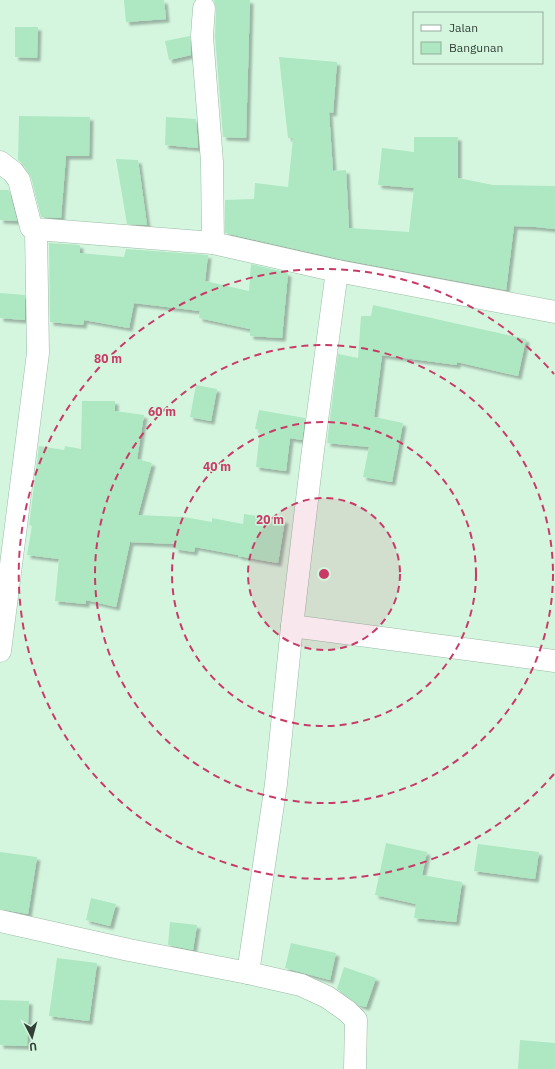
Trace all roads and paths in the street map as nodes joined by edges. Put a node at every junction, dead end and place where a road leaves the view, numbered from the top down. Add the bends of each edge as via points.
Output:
1 (204, 8) dead end
2 (0, 162) edge
3 (36, 229) junction
4 (214, 243) junction
5 (337, 271) junction
6 (555, 312) edge
7 (292, 626) junction
8 (0, 651) edge
9 (555, 661) edge
10 (0, 921) edge
11 (248, 973) junction
12 (355, 1069) edge

1 - 4 street via 202,36 212,162
2 - 3 street via 14,172 19,180 31,227
3 - 4 street
3 - 8 street via 38,353
4 - 5 street
5 - 6 street
5 - 7 street
7 - 9 street
7 - 11 street via 276,784
10 - 11 street
11 - 12 street via 301,984 347,1011 356,1020

